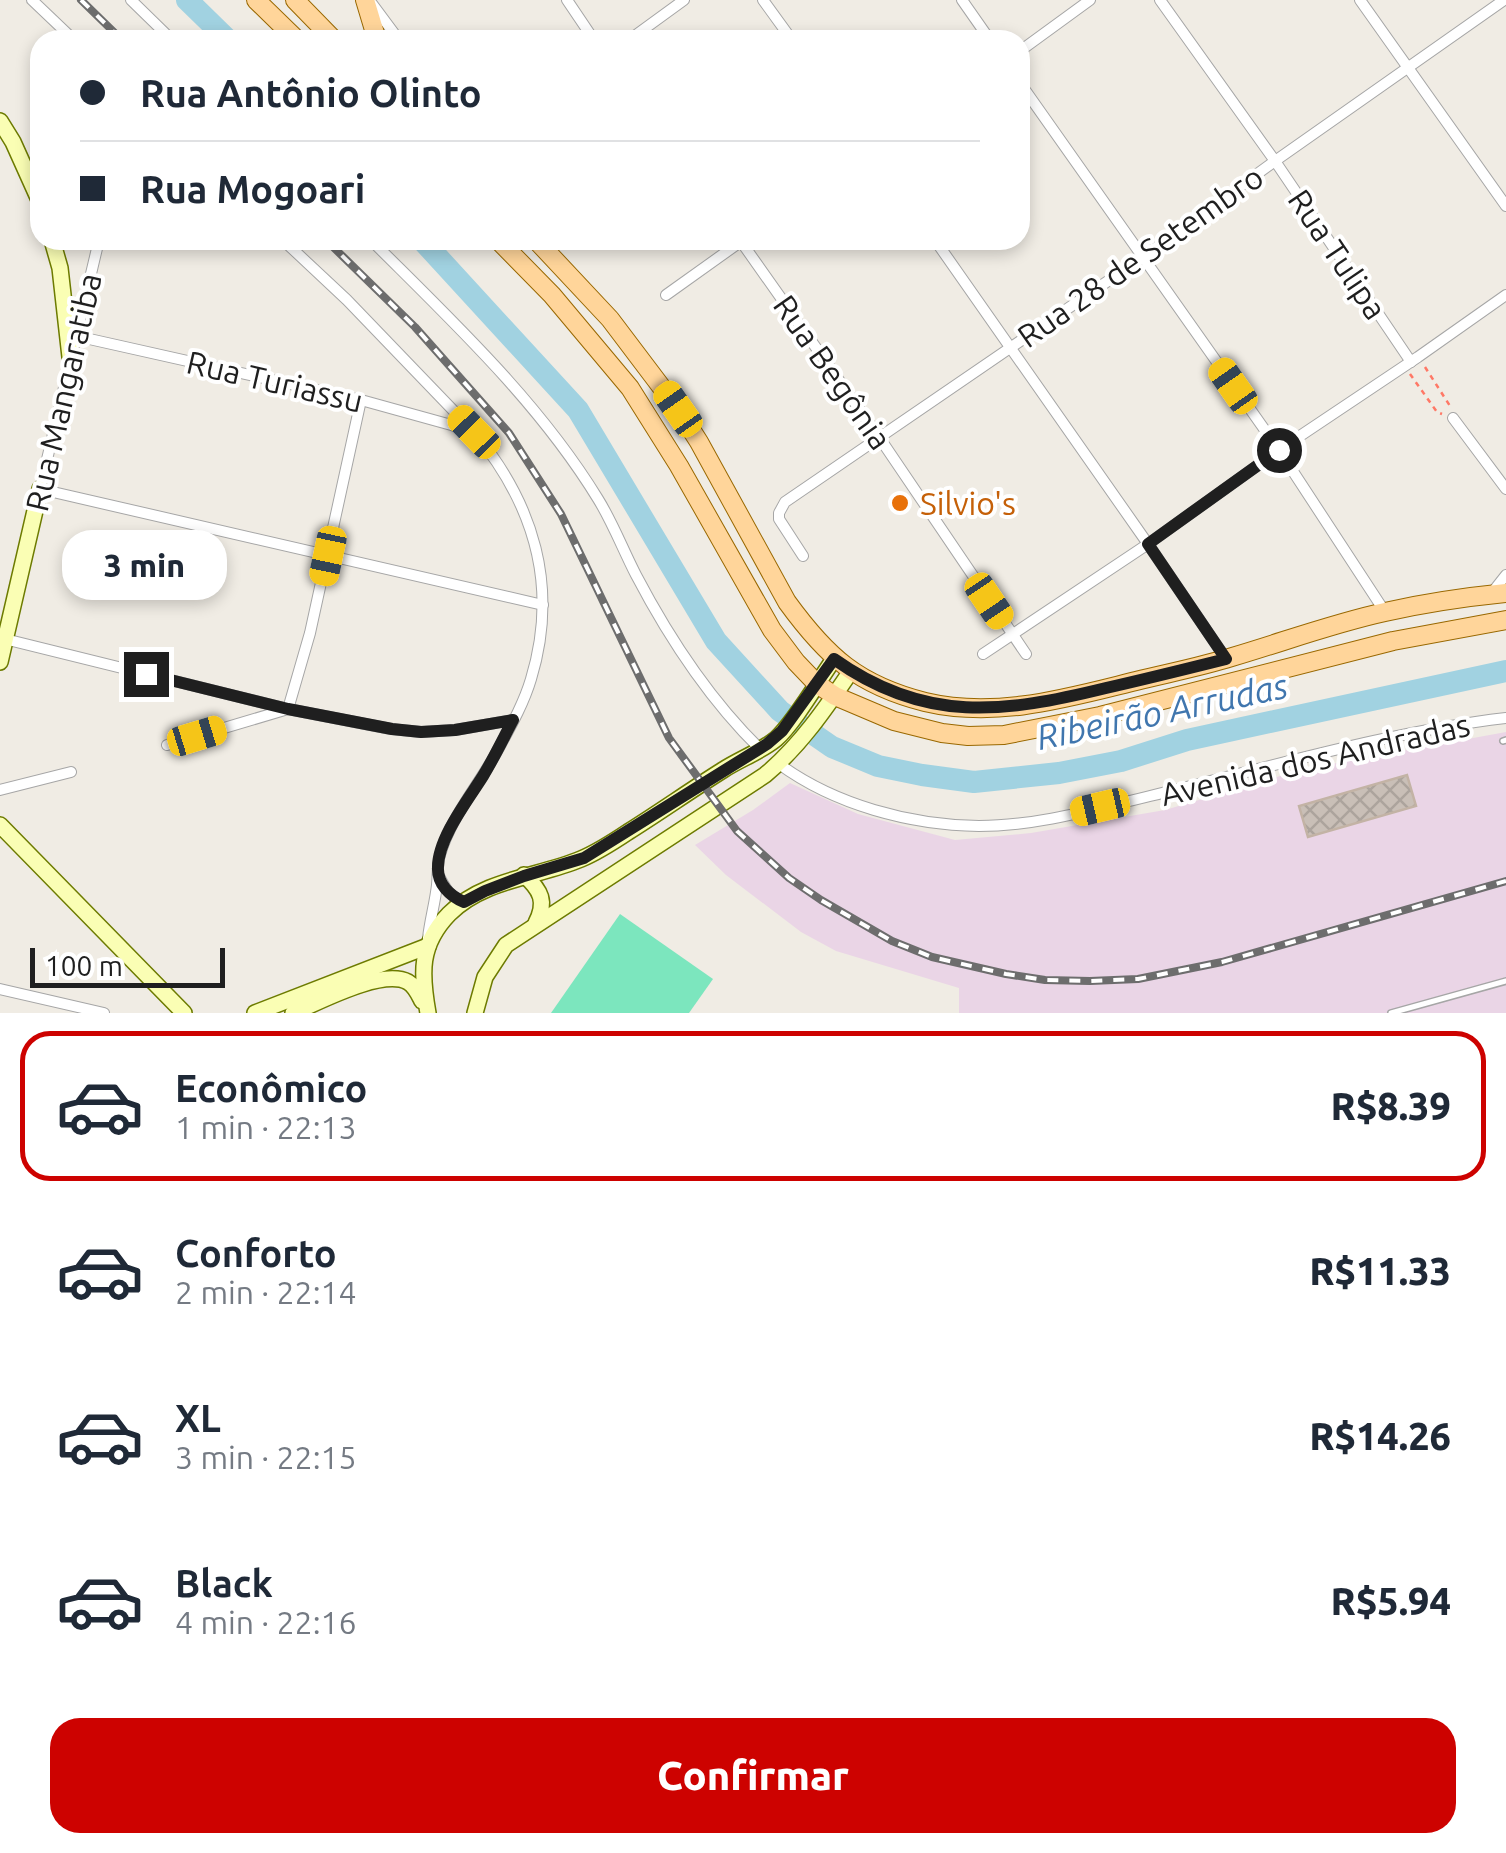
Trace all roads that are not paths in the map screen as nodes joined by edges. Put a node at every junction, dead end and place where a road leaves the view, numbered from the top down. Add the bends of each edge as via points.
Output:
1 (32, 0) edge
2 (131, 0) edge
3 (256, 0) edge
4 (294, 0) edge
5 (367, 0) edge
6 (567, 0) edge
7 (684, 0) edge
8 (763, 0) edge
9 (962, 0) edge
10 (1090, 0) edge
11 (1160, 0) edge
12 (1360, 0) edge
13 (1504, 0) edge
14 (64, 30) edge
15 (162, 30) edge
16 (287, 30) edge
17 (324, 30) edge
18 (374, 30) edge
19 (391, 30) edge
20 (587, 30) edge
21 (643, 30) edge
22 (785, 30) edge
23 (983, 30) edge
24 (1030, 45) edge
25 (1410, 68) junction
26 (1030, 97) edge
27 (0, 121) edge
28 (1274, 161) junction
29 (30, 179) edge
30 (1506, 206) edge
31 (55, 250) edge
32 (96, 250) edge
33 (294, 250) edge
34 (382, 250) edge
35 (508, 250) edge
36 (545, 250) edge
37 (727, 250) edge
38 (748, 250) edge
39 (942, 250) edge
40 (1142, 257) junction
41 (666, 295) dead end
42 (1506, 295) edge
43 (76, 336) junction
44 (1010, 348) junction
45 (70, 356) junction
46 (1411, 362) junction
47 (361, 400) junction
48 (1453, 418) road end
49 (474, 432) junction
50 (878, 437) junction
51 (1279, 450) junction
52 (40, 488) junction
53 (1506, 489) edge
54 (1148, 544) junction
55 (328, 556) junction
56 (803, 556) dead end
57 (1506, 575) edge
58 (1498, 594) edge
59 (543, 606) junction
60 (1385, 612) junction
61 (1506, 620) edge
62 (1011, 634) junction
63 (3, 639) edge
64 (984, 654) dead end
65 (1026, 654) dead end
66 (834, 659) junction
67 (1226, 659) junction
68 (0, 662) edge
69 (850, 671) junction
70 (813, 689) junction
71 (830, 701) junction
72 (288, 709) junction
73 (1506, 718) edge
74 (513, 720) junction
75 (167, 745) dead end
76 (760, 749) junction
77 (785, 759) junction
78 (71, 772) dead end
79 (0, 790) edge
80 (0, 825) edge
81 (438, 874) junction
82 (524, 876) junction
83 (464, 902) junction
84 (536, 923) junction
85 (428, 946) junction
86 (1506, 980) edge
87 (0, 989) edge
88 (176, 1010) edge
89 (104, 1013) edge
90 (255, 1013) edge
91 (293, 1013) edge
92 (428, 1013) edge
93 (475, 1013) edge
94 (1391, 1013) edge

1 - 14 street
2 - 15 street
3 - 16 main road
4 - 17 main road
5 - 18 main road
5 - 19 street
6 - 20 street
7 - 21 street
8 - 22 street
9 - 23 street
10 - 24 street
11 - 28 street, Rua Tulipa
12 - 25 street
13 - 25 street, Rua 28 de Setembro
25 - 28 street, Rua 28 de Setembro
25 - 30 street
26 - 40 street
27 - 29 main road
28 - 40 street, Rua 28 de Setembro
28 - 46 street, Rua Tulipa
31 - 45 main road
32 - 43 street, Rua Mangaratiba
33 - 49 street
34 - 76 street via 495,364 556,438 600,501 676,647
35 - 70 main road via 630,388
36 - 66 main road via 663,387 787,602
37 - 41 street
38 - 50 street, Rua Begônia
39 - 44 street
40 - 44 street, Rua 28 de Setembro
40 - 51 street
42 - 46 street
43 - 45 street, Rua Mangaratiba
43 - 47 street, Rua Turiassu
44 - 50 street, Rua 28 de Setembro
44 - 54 street
45 - 52 street, Rua Mangaratiba
46 - 51 street
47 - 49 street, Rua Turiassu
47 - 55 street
48 - 53 street
49 - 59 street via 528,518
50 - 56 street, Rua 28 de Setembro via 785,502 782,525
50 - 62 street, Rua Begônia
51 - 54 street
51 - 60 street
52 - 55 street
52 - 63 main road, Rua Mangaratiba
54 - 62 street
54 - 67 street
55 - 59 street
55 - 72 street
57 - 58 street
58 - 60 main road
59 - 74 street via 530,683
60 - 67 main road
61 - 71 main road via 1004,735 917,729
62 - 64 street
62 - 65 street, Rua Begônia
63 - 68 main road, Rua Mangaratiba
63 - 72 street
66 - 69 main road
66 - 70 main road
67 - 69 main road via 1058,700 985,708 926,702
69 - 71 main road
70 - 71 main road
70 - 76 main road
71 - 77 main road
72 - 74 street via 421,732
72 - 75 street
73 - 77 street, Avenida dos Andradas via 1376,741 1024,824 950,824 878,811 836,796
74 - 81 street via 452,826
76 - 82 main road via 599,850
77 - 84 main road
78 - 79 street
80 - 88 main road
81 - 83 street via 446,890
81 - 85 street
82 - 83 main road
82 - 84 main road via 542,896
83 - 85 main road
84 - 93 main road via 492,964
85 - 90 main road
85 - 92 main road via 422,972
86 - 94 lane
87 - 89 street
91 - 92 main road via 392,978 415,988

